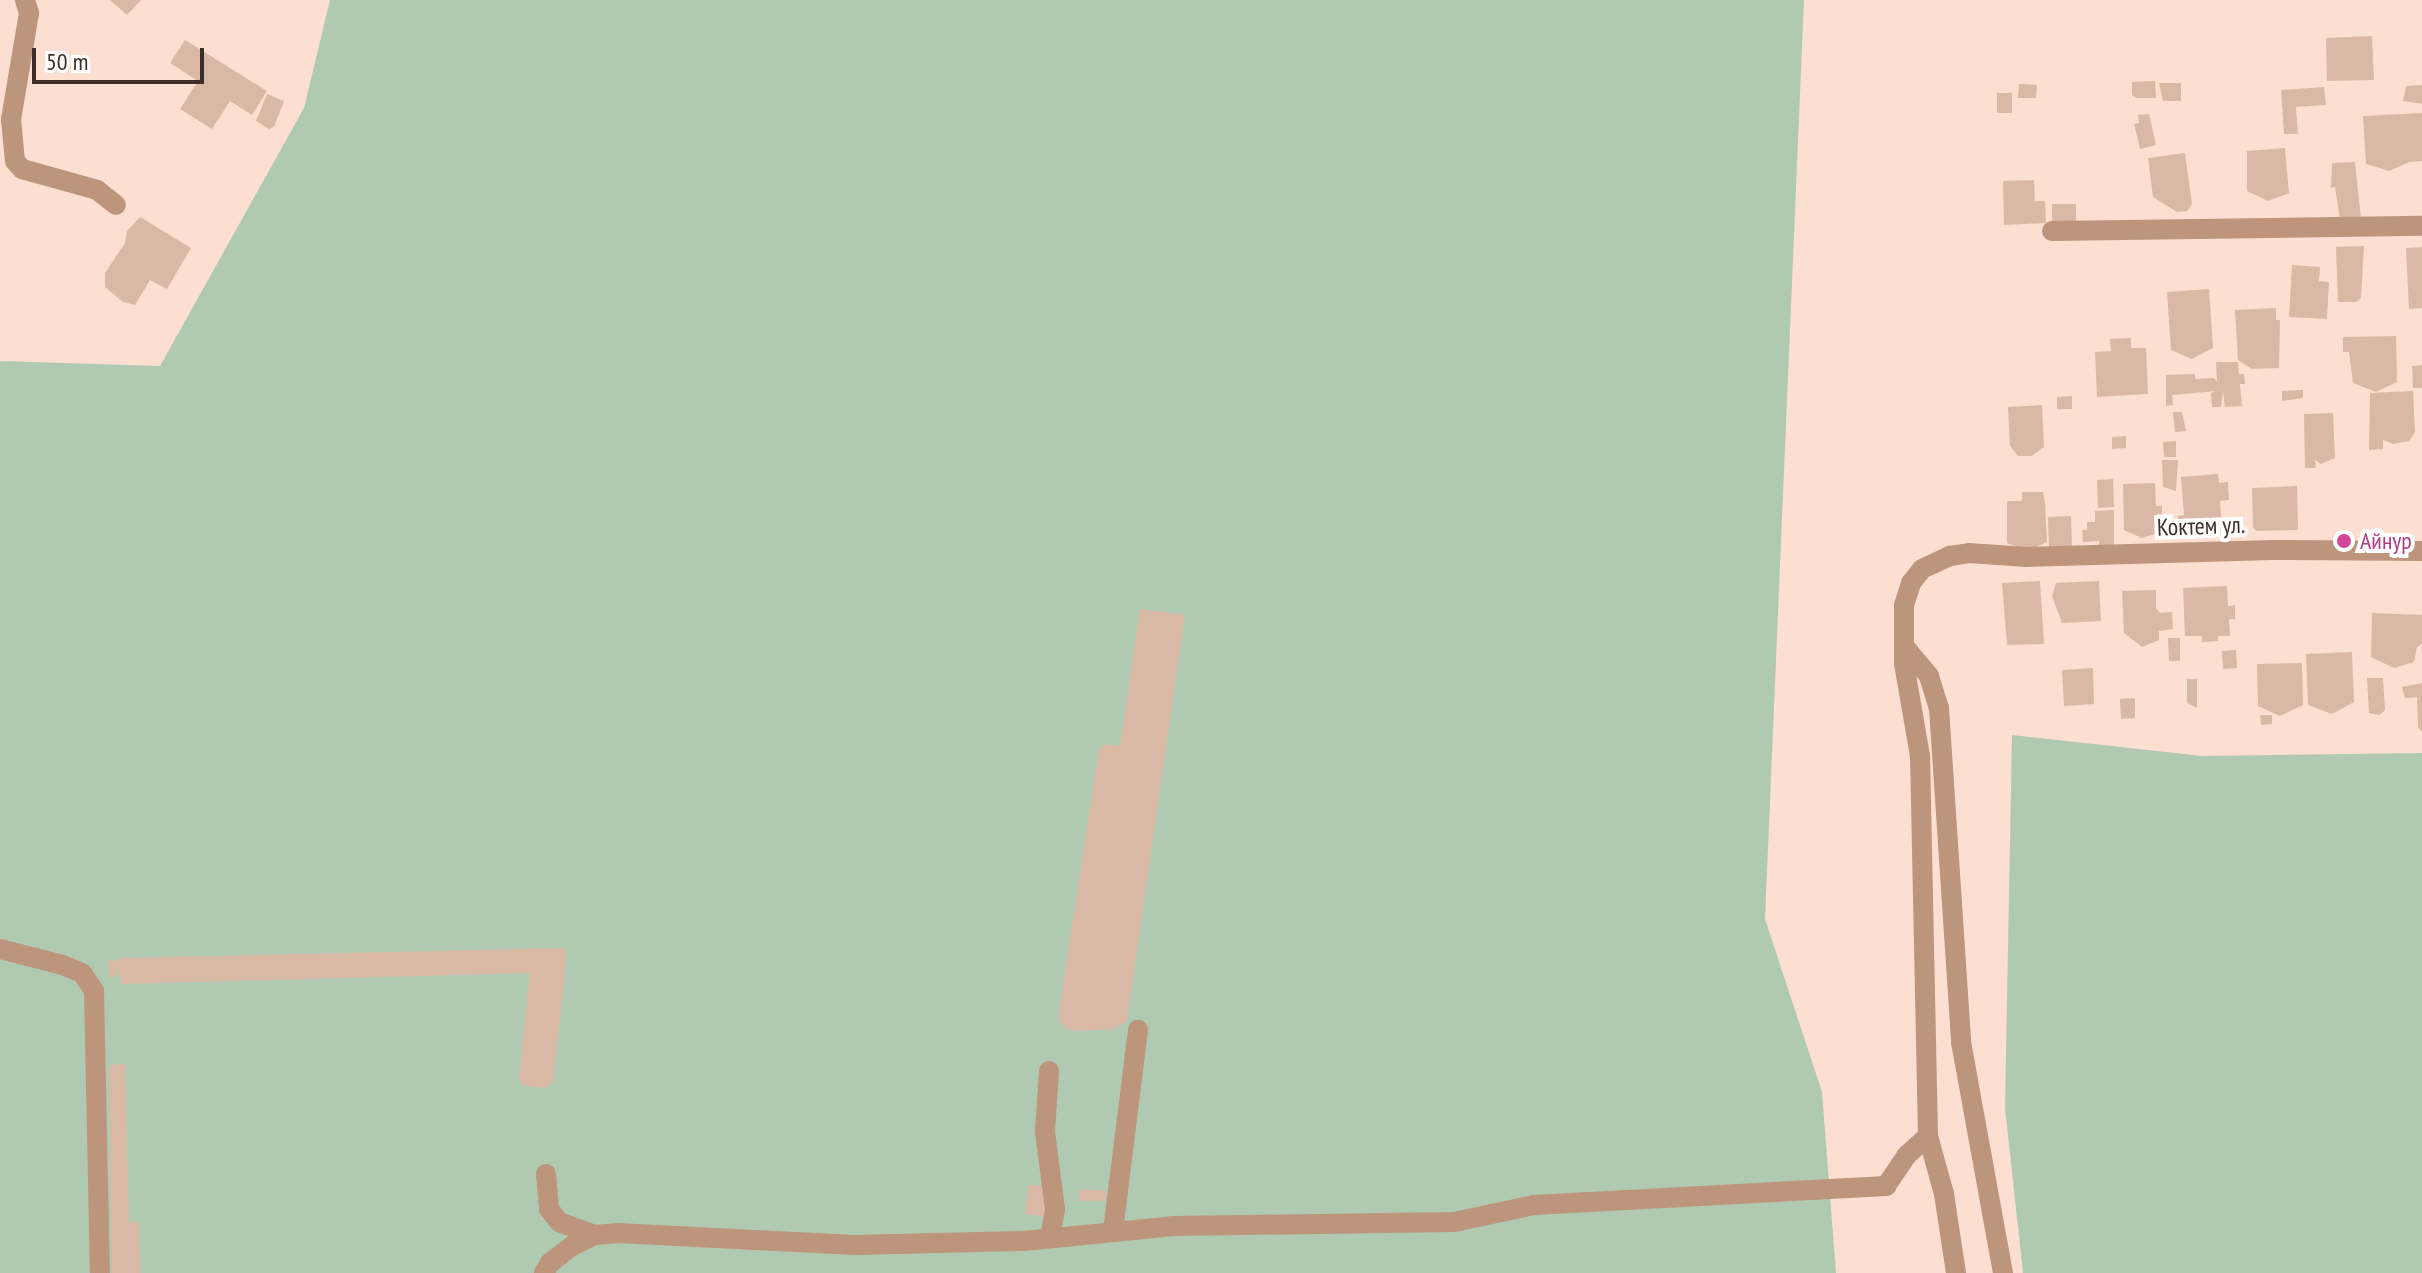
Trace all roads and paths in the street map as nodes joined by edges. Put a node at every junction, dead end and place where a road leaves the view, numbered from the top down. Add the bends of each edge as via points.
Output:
1 (25, 0) edge
2 (116, 205) dead end
3 (2422, 226) edge
4 (2052, 231) dead end
5 (2422, 551) edge
6 (1904, 646) junction
7 (0, 949) edge
8 (1138, 1030) dead end
9 (1049, 1071) dead end
10 (1928, 1136) junction
11 (546, 1174) dead end
12 (1113, 1231) junction
13 (595, 1235) junction
14 (1050, 1238) junction
15 (97, 1272) edge
16 (544, 1273) edge
17 (1956, 1273) edge
18 (2003, 1273) edge

1 - 2 street via 29,13 11,119 15,161 22,169 97,190
3 - 4 street
5 - 6 street, Коктем ул. via 1950,556 1916,576 1904,605
6 - 10 street, Коктем ул. via 1920,756
6 - 18 street via 1929,676 1939,708 1961,1042
7 - 15 street via 82,973 94,991
8 - 12 street
9 - 14 street via 1045,1119 1055,1209
10 - 12 street via 1886,1186 1549,1203 1454,1222 1222,1224
10 - 17 street, Коктем ул. via 1944,1194
11 - 13 street via 549,1209 559,1222
12 - 14 street
13 - 14 street via 650,1233 855,1245
13 - 16 street via 550,1263

